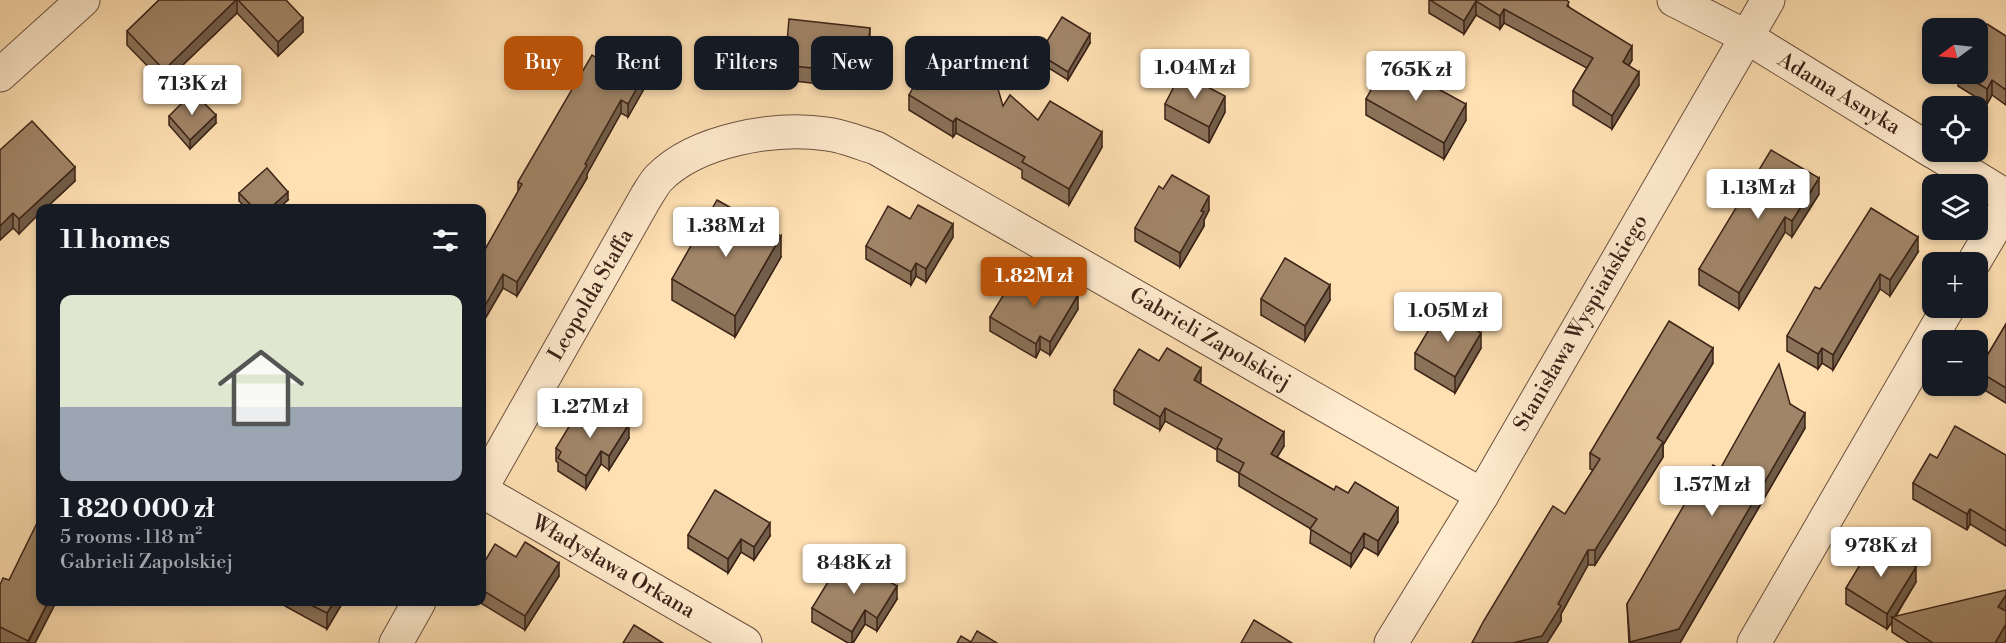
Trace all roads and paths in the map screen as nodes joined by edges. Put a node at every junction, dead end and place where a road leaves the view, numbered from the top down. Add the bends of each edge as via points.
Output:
1 (83, 0) edge
2 (1674, 0) edge
3 (1768, 0) edge
4 (1745, 36) junction
5 (0, 75) edge
6 (1922, 144) edge
7 (1951, 162) edge
8 (2006, 196) edge
9 (646, 197) joint
10 (2006, 208) edge
11 (1980, 252) edge
12 (1942, 318) edge
13 (486, 480) edge
14 (486, 493) edge
15 (1482, 495) junction
16 (417, 606) edge
17 (396, 643) edge
18 (745, 643) edge
19 (1391, 643) edge
20 (1754, 643) edge

1 - 5 street
2 - 4 street, Adama Asnyka
3 - 4 street, Stanisława Wyspiańskiego
4 - 6 street, Adama Asnyka
4 - 15 street, Stanisława Wyspiańskiego
7 - 8 street, Adama Asnyka
9 - 13 street, Leopolda Staffa
9 - 15 street, Gabrieli Zapolskiej via 659,178 683,159 712,145 786,132 828,134 876,148
10 - 11 street
12 - 20 street
14 - 18 street, Władysława Orkana
15 - 19 street, Stanisława Wyspiańskiego
16 - 17 street

